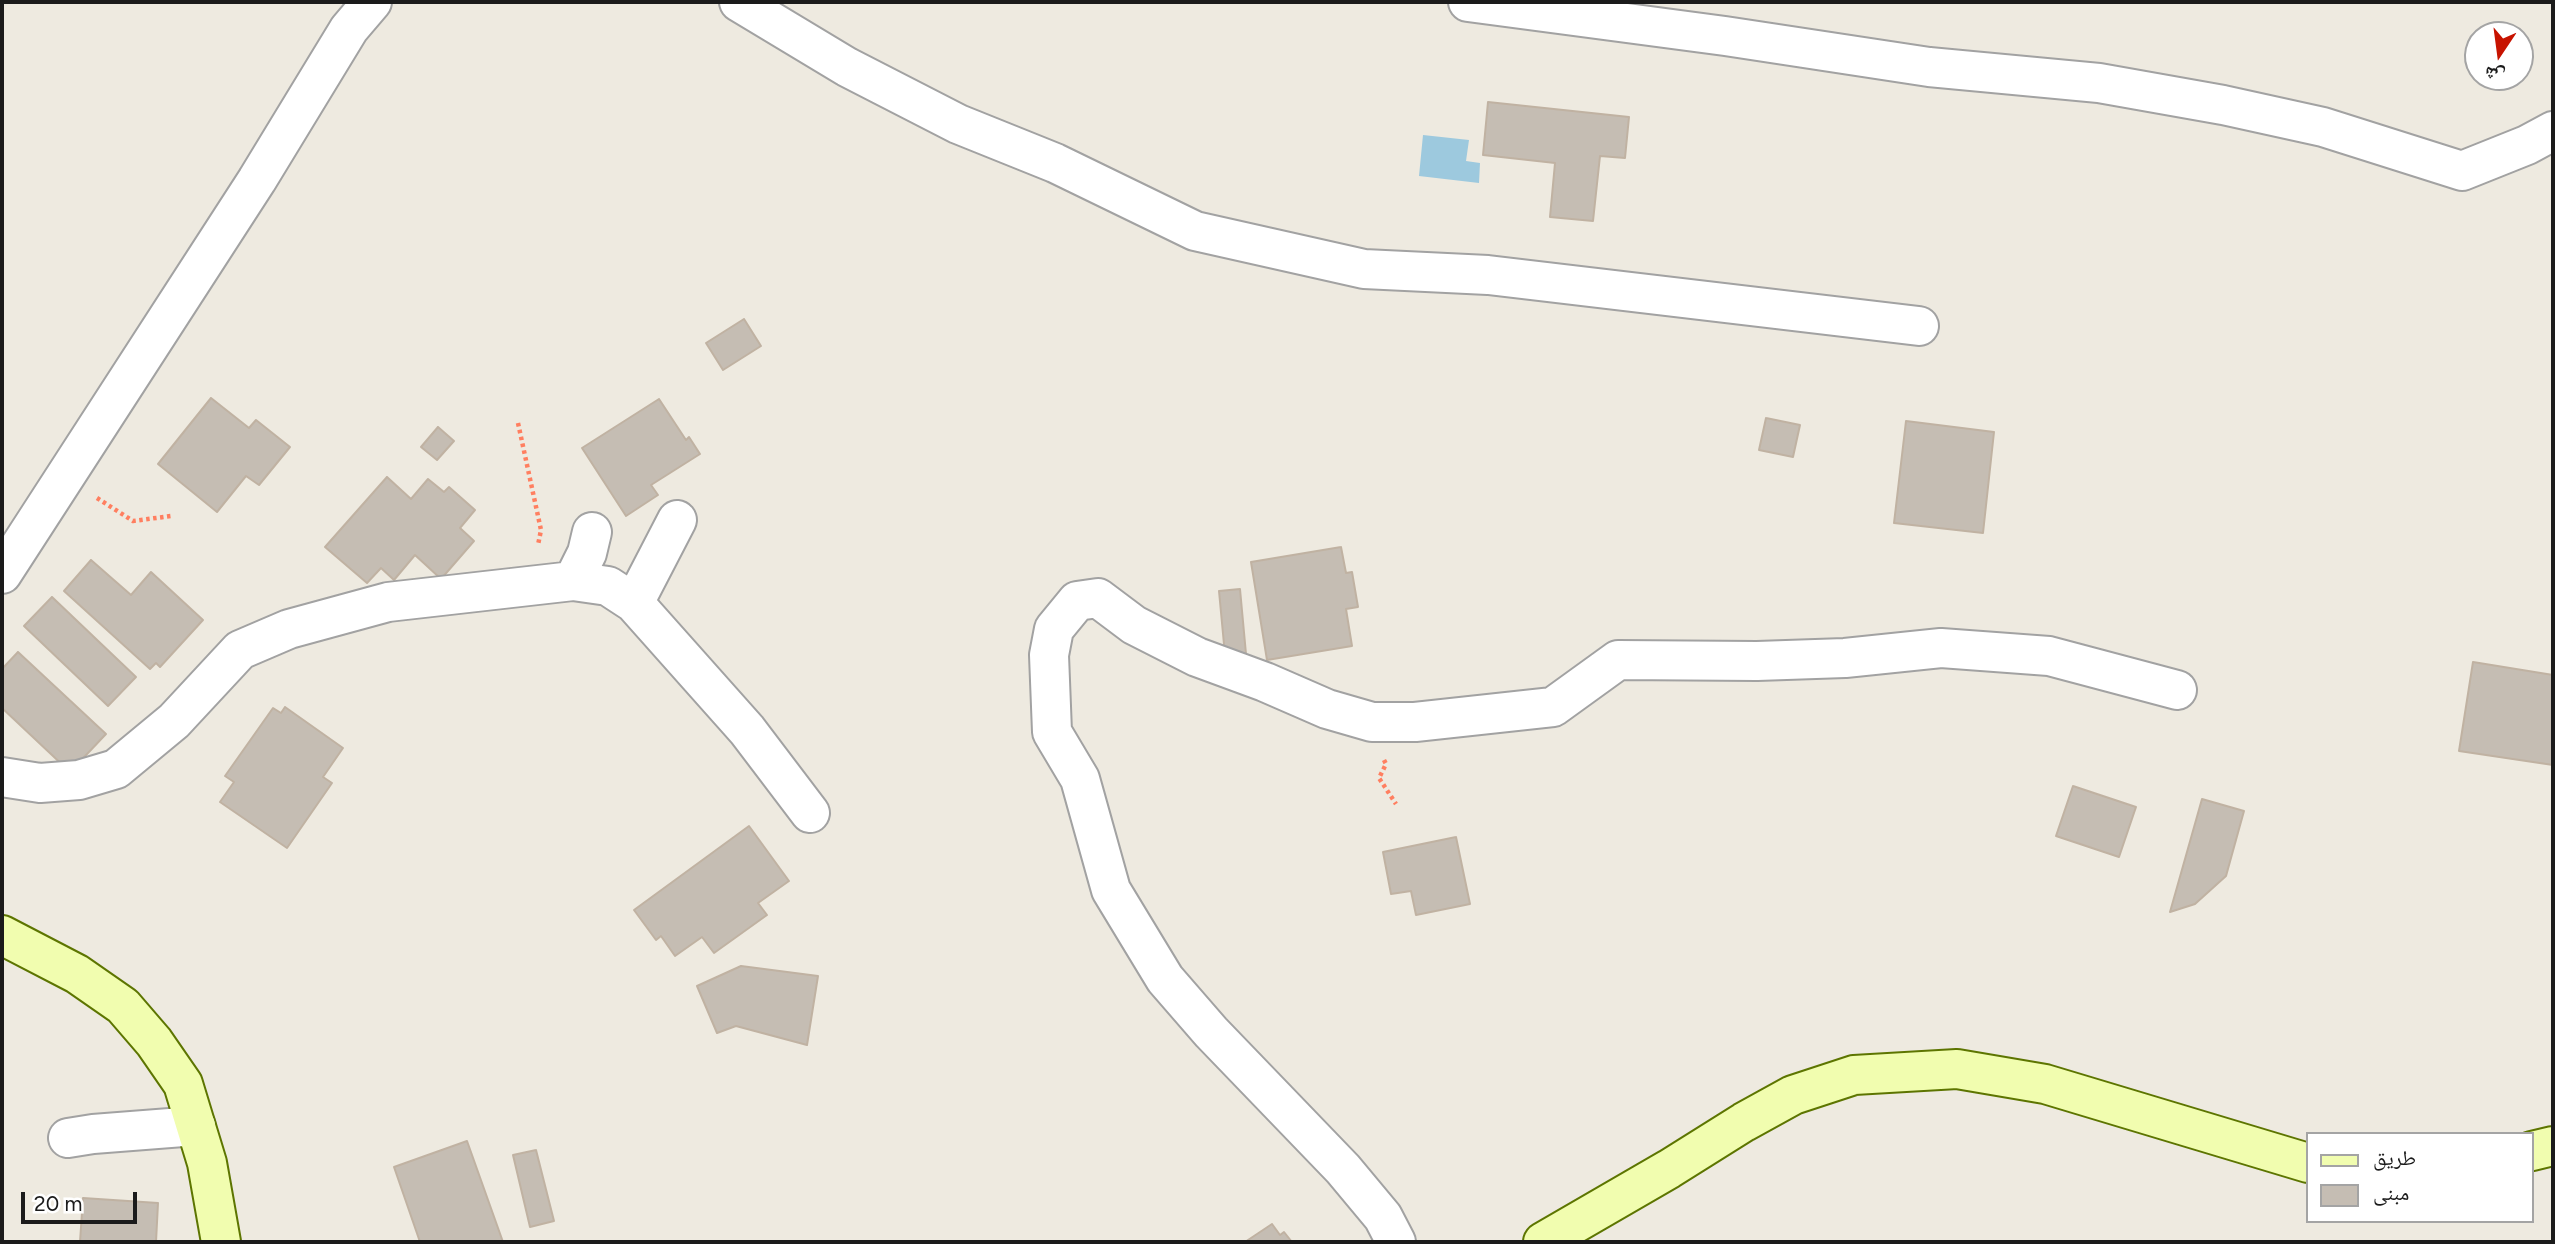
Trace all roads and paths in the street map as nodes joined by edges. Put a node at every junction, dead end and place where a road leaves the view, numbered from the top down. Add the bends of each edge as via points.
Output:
1 (372, 2) edge
2 (738, 2) edge
3 (1468, 2) edge
4 (1684, 16) edge
5 (2553, 131) edge
6 (1919, 326) dead end
7 (517, 423) dead end
8 (64, 477) junction
9 (171, 516) dead end
10 (677, 520) dead end
11 (592, 532) dead end
12 (2, 574) edge
13 (573, 581) junction
14 (530, 587) junction
15 (634, 603) junction
16 (2177, 690) dead end
17 (1372, 722) junction
18 (2, 777) edge
19 (1396, 804) dead end
20 (810, 813) dead end
21 (2, 935) edge
22 (196, 1126) junction
23 (68, 1138) dead end
24 (2553, 1146) edge
25 (2534, 1151) edge
26 (2306, 1162) edge
27 (1550, 1241) edge
28 (221, 1242) edge
29 (1396, 1242) edge

1 - 8 street via 349,29
2 - 6 street via 847,67 958,124 1055,163 1195,231 1364,269 1488,275
3 - 4 street
4 - 5 street via 1929,67 2099,83 2223,106 2323,127 2462,171
7 - 14 path via 541,530
8 - 9 path via 133,521
8 - 12 street
10 - 15 street
11 - 13 street
13 - 14 street
13 - 15 street via 608,586
14 - 18 street via 388,602 289,629 240,650 174,721 116,769 79,780 40,783
15 - 20 street via 747,730
16 - 17 street via 2049,656 1941,648 1844,659 1618,660 1553,707 1415,722
17 - 19 path via 1386,764 1379,778
17 - 29 street via 1197,657 1134,625 1098,598 1077,601 1054,629 1049,655 1052,732 1080,779 1111,890 1165,979 1343,1169 1383,1217
21 - 22 main road via 77,974 123,1006 183,1084
22 - 23 street
22 - 28 main road
24 - 25 main road
26 - 27 main road via 2045,1084 1958,1069 1854,1075 1783,1100

